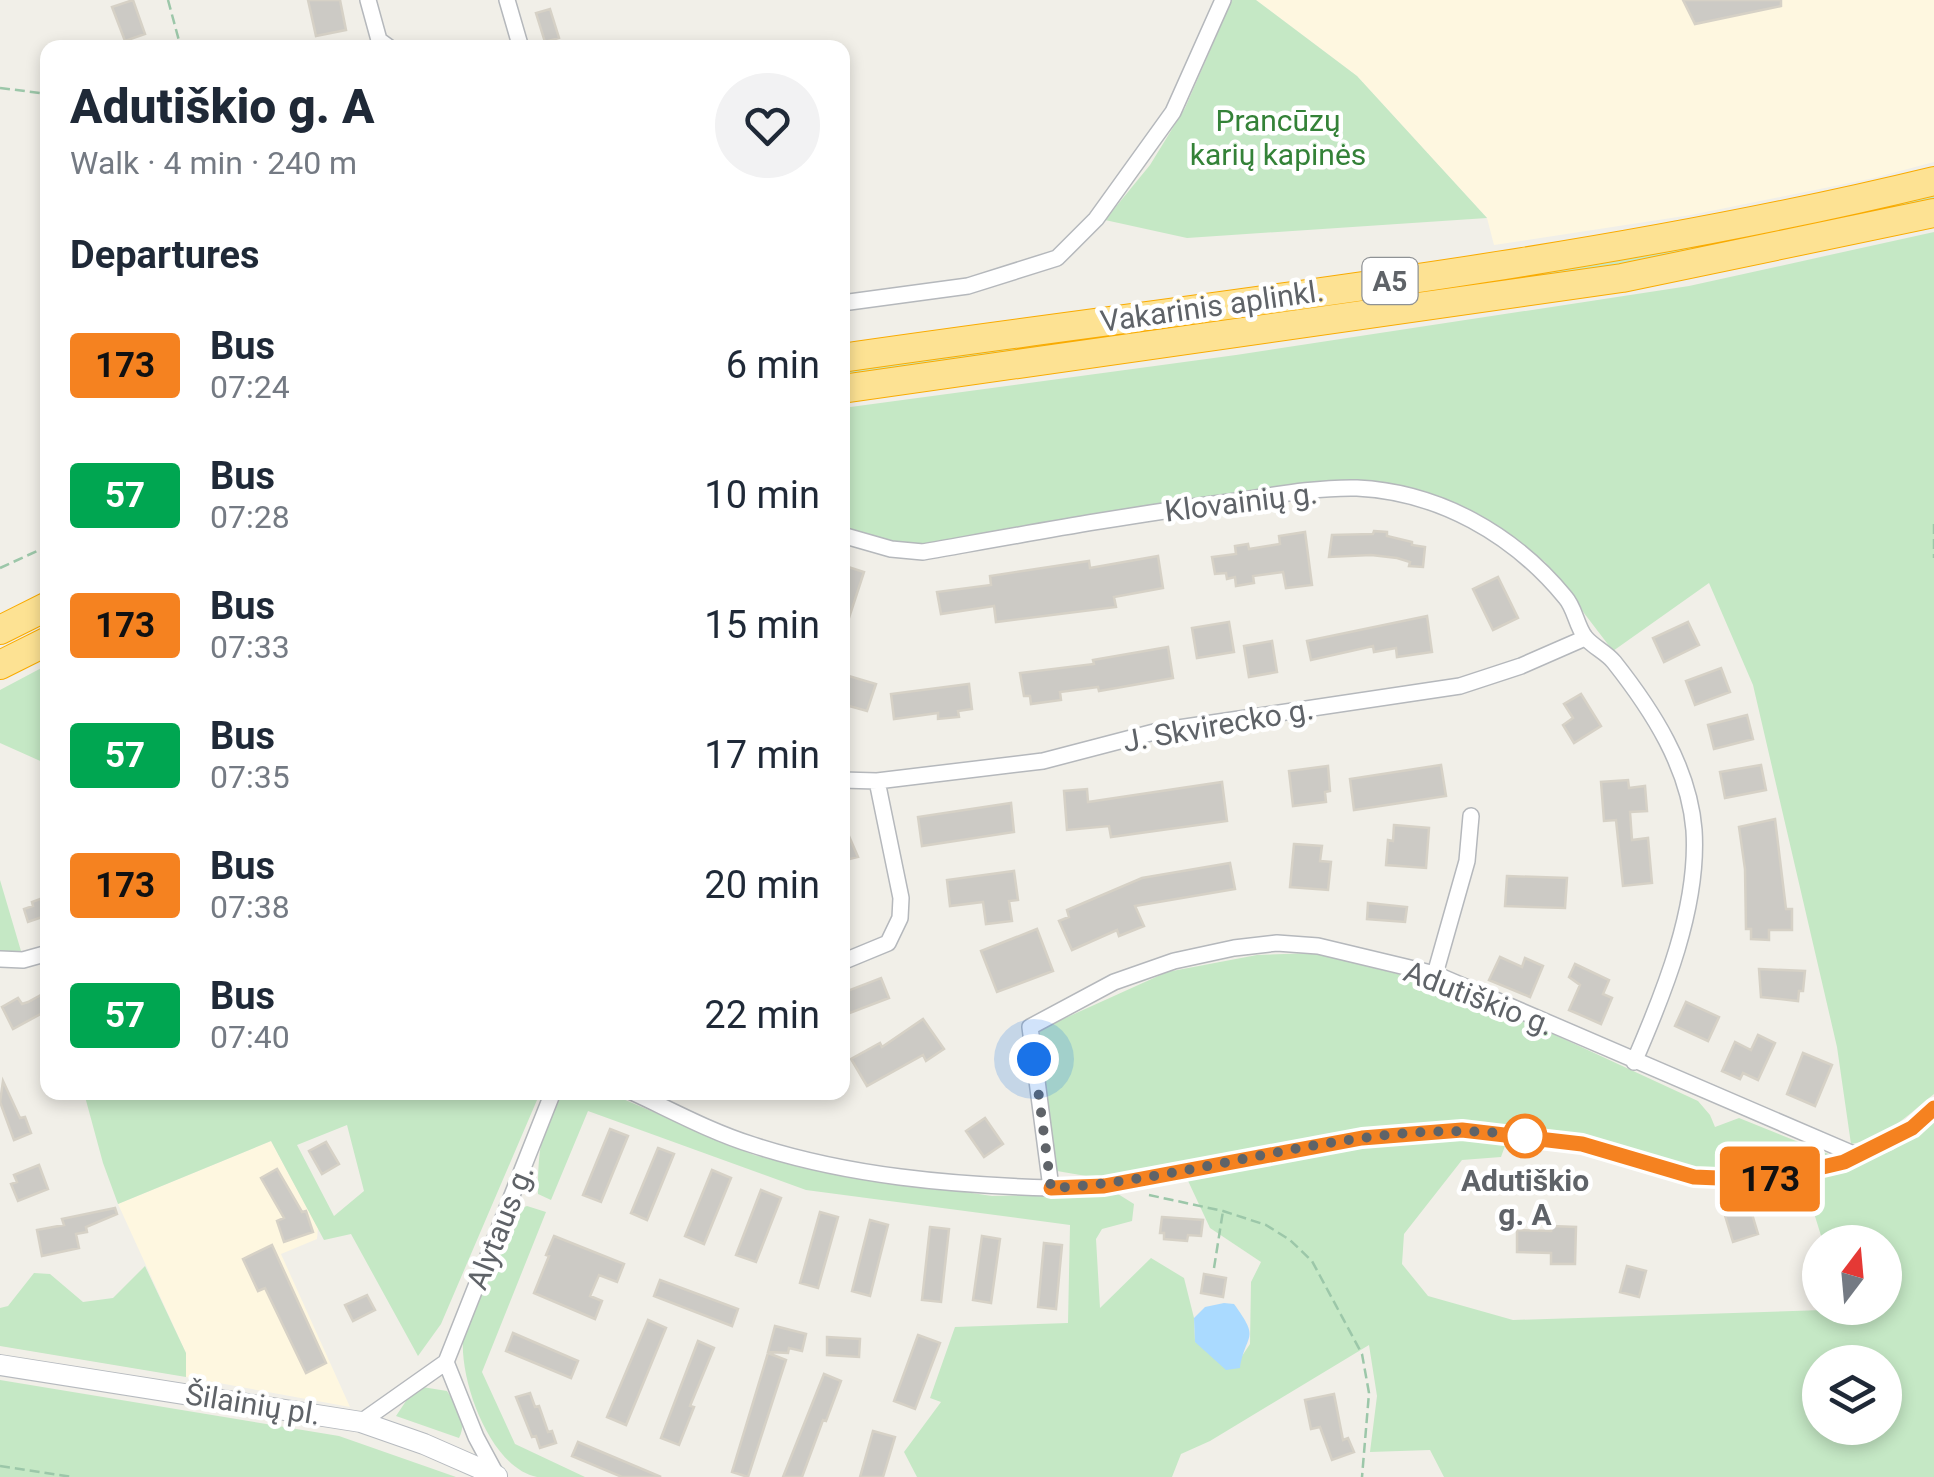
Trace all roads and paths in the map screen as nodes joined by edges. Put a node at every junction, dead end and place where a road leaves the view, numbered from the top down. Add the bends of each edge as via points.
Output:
1 (168, 0) edge
2 (368, 0) edge
3 (507, 0) edge
4 (1223, 0) edge
5 (178, 40) edge
6 (379, 40) edge
7 (519, 40) edge
8 (0, 88) edge
9 (40, 93) edge
10 (1934, 181) edge
11 (1934, 213) edge
12 (850, 302) edge
13 (850, 357) edge
14 (850, 388) edge
15 (1934, 524) edge
16 (850, 536) edge
17 (40, 550) edge
18 (1934, 558) edge
19 (0, 568) edge
20 (40, 610) edge
21 (0, 630) edge
22 (1586, 638) junction
23 (40, 644) edge
24 (0, 665) edge
25 (850, 780) edge
26 (877, 781) junction
27 (1471, 816) dead end
28 (40, 955) edge
29 (0, 959) edge
30 (850, 959) edge
31 (1435, 974) junction
32 (1634, 1062) junction
33 (550, 1100) edge
34 (650, 1100) edge
35 (1934, 1108) edge
36 (1858, 1156) junction
37 (1051, 1188) junction
38 (1138, 1193) dead end
39 (1223, 1211) junction
40 (1214, 1268) dead end
41 (446, 1362) junction
42 (0, 1365) edge
43 (361, 1422) junction
44 (0, 1466) edge
45 (497, 1476) edge
46 (72, 1477) edge
47 (1362, 1477) edge

1 - 5 path
2 - 6 street
3 - 7 street
4 - 12 street via 1173,112 1096,220 1058,258 968,286
8 - 9 path
10 - 13 highway, Vakarinis aplinkl. / A5 via 1606,248
11 - 14 highway, Vakarinis aplinkl. / A5 via 1622,278
15 - 18 path
16 - 22 street, Klovainių g. via 924,552 1262,498 1356,488 1405,494 1452,508 1501,536 1567,599
17 - 19 path
20 - 21 highway
22 - 26 street, J. Skvirecko g. via 1460,686 1158,732 1043,761
22 - 32 street, Klovainių g. via 1612,659 1672,748 1694,833 1688,900 1666,989
23 - 24 highway
25 - 26 street, J. Skvirecko g.
26 - 30 street via 900,918 888,943
27 - 31 street via 1467,861
28 - 29 street
31 - 32 street, Adutiškio g.
31 - 37 street, Adutiškio g. via 1318,946 1234,948 1114,982 1030,1027
32 - 36 street, Adutiškio g.
33 - 41 street, Alytaus g.
34 - 37 street via 797,1159
35 - 36 street via 1912,1128
36 - 37 street via 1736,1181 1694,1177 1582,1144 1462,1130 1362,1138 1104,1186
38 - 39 path
39 - 40 path
39 - 47 path via 1266,1226 1312,1261 1362,1354 1369,1394
41 - 43 street
41 - 45 street
42 - 43 street, Šilainių pl.
43 - 45 street, Šilainių pl.
44 - 46 path

